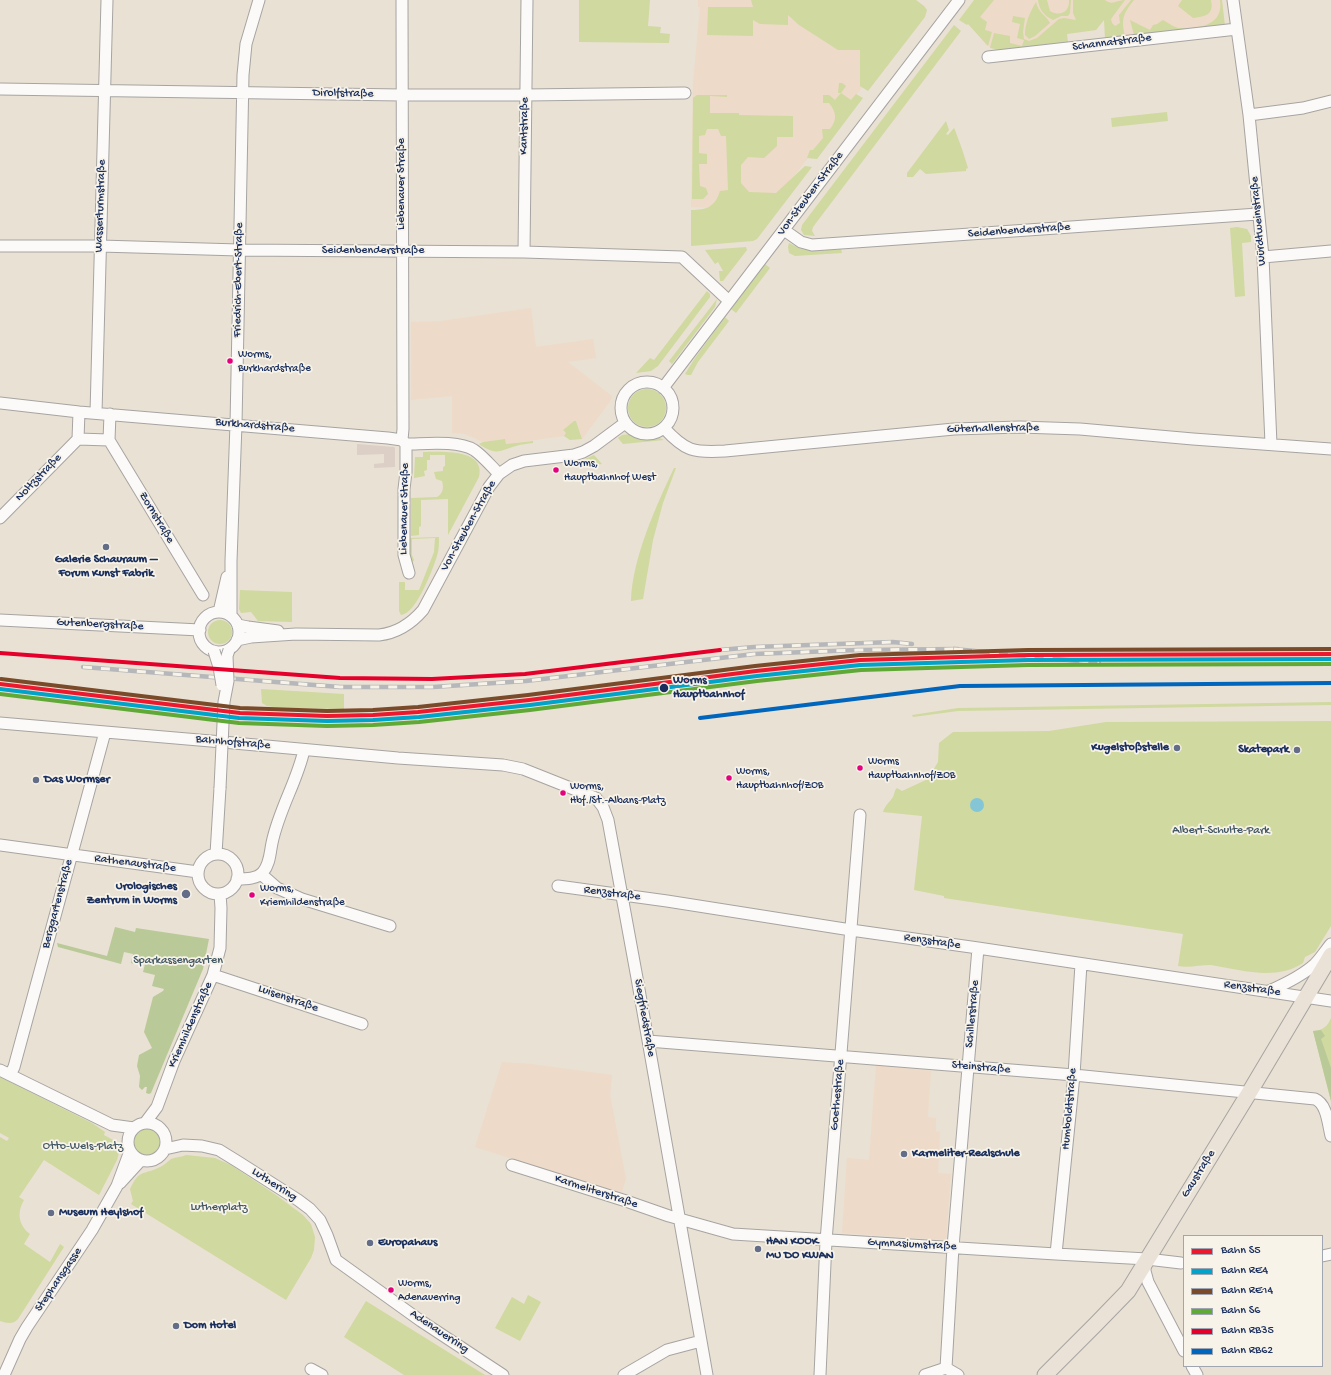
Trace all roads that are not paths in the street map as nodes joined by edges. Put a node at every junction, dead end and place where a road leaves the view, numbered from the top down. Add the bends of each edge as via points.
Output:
1 (107, 0) edge
2 (259, 0) edge
3 (402, 0) edge
4 (527, 0) edge
5 (959, 0) edge
6 (1233, 0) edge
7 (1237, 29) junction
8 (988, 57) dead end
9 (0, 89) edge
10 (104, 90) junction
11 (242, 92) junction
12 (685, 93) dead end
13 (401, 95) junction
14 (526, 95) junction
15 (1331, 101) edge
16 (1249, 115) junction
17 (1258, 214) junction
18 (784, 230) junction
19 (0, 246) edge
20 (100, 246) junction
21 (240, 250) junction
22 (402, 251) junction
23 (1331, 251) edge
24 (524, 252) junction
25 (1263, 258) junction
26 (728, 300) junction
27 (663, 388) junction
28 (0, 403) edge
29 (79, 412) junction
30 (96, 413) junction
31 (110, 414) junction
32 (625, 423) junction
33 (236, 424) junction
34 (664, 428) junction
35 (78, 439) junction
36 (109, 440) junction
37 (404, 442) junction
38 (1271, 444) junction
39 (1331, 448) edge
40 (498, 474) junction
41 (0, 518) edge
42 (231, 561) junction
43 (409, 573) dead end
44 (203, 595) dead end
45 (219, 612) junction
46 (231, 615) junction
47 (0, 620) edge
48 (238, 625) junction
49 (200, 630) junction
50 (296, 634) junction
51 (233, 646) junction
52 (214, 651) junction
53 (224, 702) junction
54 (0, 723) edge
55 (105, 732) junction
56 (304, 750) junction
57 (465, 763) joint
58 (860, 815) dead end
59 (0, 845) edge
60 (216, 854) junction
61 (71, 855) junction
62 (198, 872) junction
63 (261, 874) junction
64 (237, 879) junction
65 (558, 886) dead end
66 (220, 894) junction
67 (621, 896) junction
68 (390, 926) dead end
69 (851, 930) junction
70 (1331, 944) edge
71 (978, 948) junction
72 (1331, 955) edge
73 (1081, 964) junction
74 (213, 974) junction
75 (1269, 991) junction
76 (1306, 997) junction
77 (1331, 1001) edge
78 (362, 1024) dead end
79 (648, 1041) junction
80 (841, 1056) junction
81 (968, 1067) junction
82 (5, 1072) edge
83 (1074, 1075) junction
84 (1250, 1093) junction
85 (157, 1108) junction
86 (145, 1123) junction
87 (112, 1125) junction
88 (158, 1126) junction
89 (134, 1128) junction
90 (165, 1136) junction
91 (1331, 1136) edge
92 (183, 1145) junction
93 (129, 1146) junction
94 (165, 1149) junction
95 (141, 1160) junction
96 (512, 1165) dead end
97 (117, 1186) junction
98 (680, 1219) junction
99 (826, 1241) junction
100 (953, 1247) junction
101 (1056, 1254) junction
102 (1146, 1259) junction
103 (336, 1260) joint
104 (1181, 1263) dead end
105 (1128, 1291) junction
106 (1152, 1292) junction
107 (701, 1341) junction
108 (1183, 1349) edge
109 (946, 1368) junction
110 (311, 1370) dead end
111 (4, 1375) edge
112 (322, 1375) edge
113 (503, 1375) edge
114 (624, 1375) edge
115 (707, 1375) edge
116 (820, 1375) edge
117 (924, 1375) edge
118 (958, 1375) edge
119 (1045, 1375) edge

1 - 10 street, Wasserturmstraße
2 - 11 street, Friedrich-Ebert-Straße via 246,44
3 - 13 street, Liebenauer Straße
4 - 14 street, Kantstraße
5 - 18 street, Von-Steuben-Straße
6 - 7 street, Würdtweinstraße
7 - 8 street, Schannatstraße
7 - 16 street, Würdtweinstraße
9 - 10 street, Dirolfstraße
10 - 11 street, Dirolfstraße
10 - 20 street, Wasserturmstraße
11 - 13 street, Dirolfstraße
11 - 21 street, Friedrich-Ebert-Straße
12 - 14 street, Dirolfstraße
13 - 14 street, Dirolfstraße
13 - 22 street, Liebenauer Straße
14 - 24 street, Kantstraße
15 - 16 street via 1303,108
16 - 17 street, Würdtweinstraße
17 - 18 street, Seidenbenderstraße via 812,245 801,242
17 - 25 street, Würdtweinstraße
18 - 26 street, Von-Steuben-Straße
19 - 20 street, Seidenbenderstraße
20 - 21 street, Seidenbenderstraße
20 - 30 street, Wasserturmstraße
21 - 22 street, Seidenbenderstraße
21 - 33 street, Friedrich-Ebert-Straße
22 - 24 street, Seidenbenderstraße
22 - 37 street, Liebenauer Straße
23 - 25 street
24 - 26 street, Seidenbenderstraße via 682,257
25 - 38 street, Würdtweinstraße
26 - 27 street, Von-Steuben-Straße
27 - 32 street via 644,383 630,388 621,405
27 - 34 street via 672,405 670,420
28 - 29 street, Burkhardstraße
29 - 30 street, Burkhardstraße
29 - 35 street
30 - 31 street, Burkhardstraße
31 - 33 street, Burkhardstraße
31 - 36 street
32 - 34 street via 642,434 656,433
32 - 40 street, Von-Steuben-Straße via 583,452 518,463
33 - 37 street, Burkhardstraße
33 - 42 street, Friedrich-Ebert-Straße
34 - 38 street, Güterhallenstraße via 686,447 698,451 954,429 1020,427 1080,429
35 - 36 street
35 - 41 street, Noltzstraße
36 - 44 street, Zornstraße
37 - 40 street, Burkhardstraße via 465,446 479,455
37 - 43 street, Liebenauer Straße via 404,555
38 - 39 street, Güterhallenstraße
40 - 50 street, Von-Steuben-Straße via 423,610 412,622 388,634 379,635
42 - 45 street, Friedrich-Ebert-Straße
42 - 46 street, Friedrich-Ebert-Straße
45 - 46 street
45 - 49 street via 206,617
46 - 48 street
47 - 49 street, Gutenbergstraße
48 - 50 street
48 - 51 street via 239,633
49 - 52 street via 203,642
50 - 51 street via 250,637
51 - 52 street
51 - 53 street, bridge via 227,656 228,681
52 - 53 street, bridge via 220,667
53 - 60 street, bridge
54 - 55 street, Bahnhofstraße
55 - 56 street, Bahnhofstraße
55 - 61 street, Berggartenstraße
56 - 57 street, Bahnhofstraße
56 - 63 street via 299,769 278,819 266,867
57 - 67 street, Siegfriedstraße via 503,764 523,769 596,798 608,820
58 - 69 street, Goethestraße
59 - 61 street, Rathenaustraße
60 - 62 street via 204,860
60 - 64 street via 232,860 237,868
61 - 62 street, Rathenaustraße
61 - 82 street, Berggartenstraße via 14,1067
62 - 66 street via 199,881 205,890
63 - 64 street via 252,878
63 - 68 street via 277,888 302,900
64 - 66 street via 234,887
65 - 67 street, Renzstraße
66 - 74 street, Kriemhildenstraße via 220,948
67 - 69 street, Renzstraße
67 - 79 street, Siegfriedstraße
69 - 71 street, Renzstraße
69 - 80 street, Goethestraße
70 - 75 street via 1314,965 1299,976
71 - 73 street, Renzstraße
71 - 81 street, Schillerstraße
72 - 76 main road, Gaustraße
73 - 75 street, Renzstraße
73 - 83 street, Humboldtstraße
74 - 78 street, Luisenstraße
74 - 85 street, Kriemhildenstraße via 174,1061
75 - 76 street, Renzstraße
76 - 77 street, Renzstraße
76 - 84 main road, Gaustraße
79 - 80 street, Steinstraße
79 - 98 street, Siegfriedstraße
80 - 81 street, Steinstraße
80 - 99 street, Goethestraße
81 - 83 street, Steinstraße
81 - 100 street, Schillerstraße
82 - 87 street
83 - 84 street, Steinstraße
83 - 101 street, Humboldtstraße
84 - 91 street, Steinstraße via 1315,1099 1324,1108
84 - 102 main road, Gaustraße
85 - 86 street, Kriemhildenstraße
85 - 88 street, Kriemhildenstraße
86 - 88 street
86 - 89 street
87 - 89 street
87 - 93 street
88 - 90 street
89 - 93 street via 130,1133
90 - 92 street, Lutherring
90 - 94 street
92 - 94 street, Lutherring
92 - 103 street, Lutherring via 207,1147 225,1153 310,1209 320,1220
93 - 95 street via 133,1156
93 - 97 street, Stephansgasse
94 - 95 street via 157,1159
95 - 97 street, Stephansgasse
96 - 98 street, Karmeliterstraße
97 - 111 street, Stephansgasse via 92,1230 27,1327
98 - 99 street, Gymnasiumstraße via 733,1234
98 - 107 street, Siegfriedstraße
99 - 100 street, Gymnasiumstraße
99 - 116 street, Goethestraße
100 - 101 street, Gymnasiumstraße
100 - 109 street, Schillerstraße
101 - 102 street, Gymnasiumstraße
102 - 104 street, Gymnasiumstraße
102 - 105 main road, Gaustraße
102 - 106 street via 1145,1277
103 - 113 street, Adenauerring via 421,1321
105 - 106 street via 1141,1286
105 - 119 main road, Gaustraße
106 - 108 street
107 - 114 street via 667,1350
107 - 115 street, Siegfriedstraße
109 - 117 street
109 - 118 street
110 - 112 street

